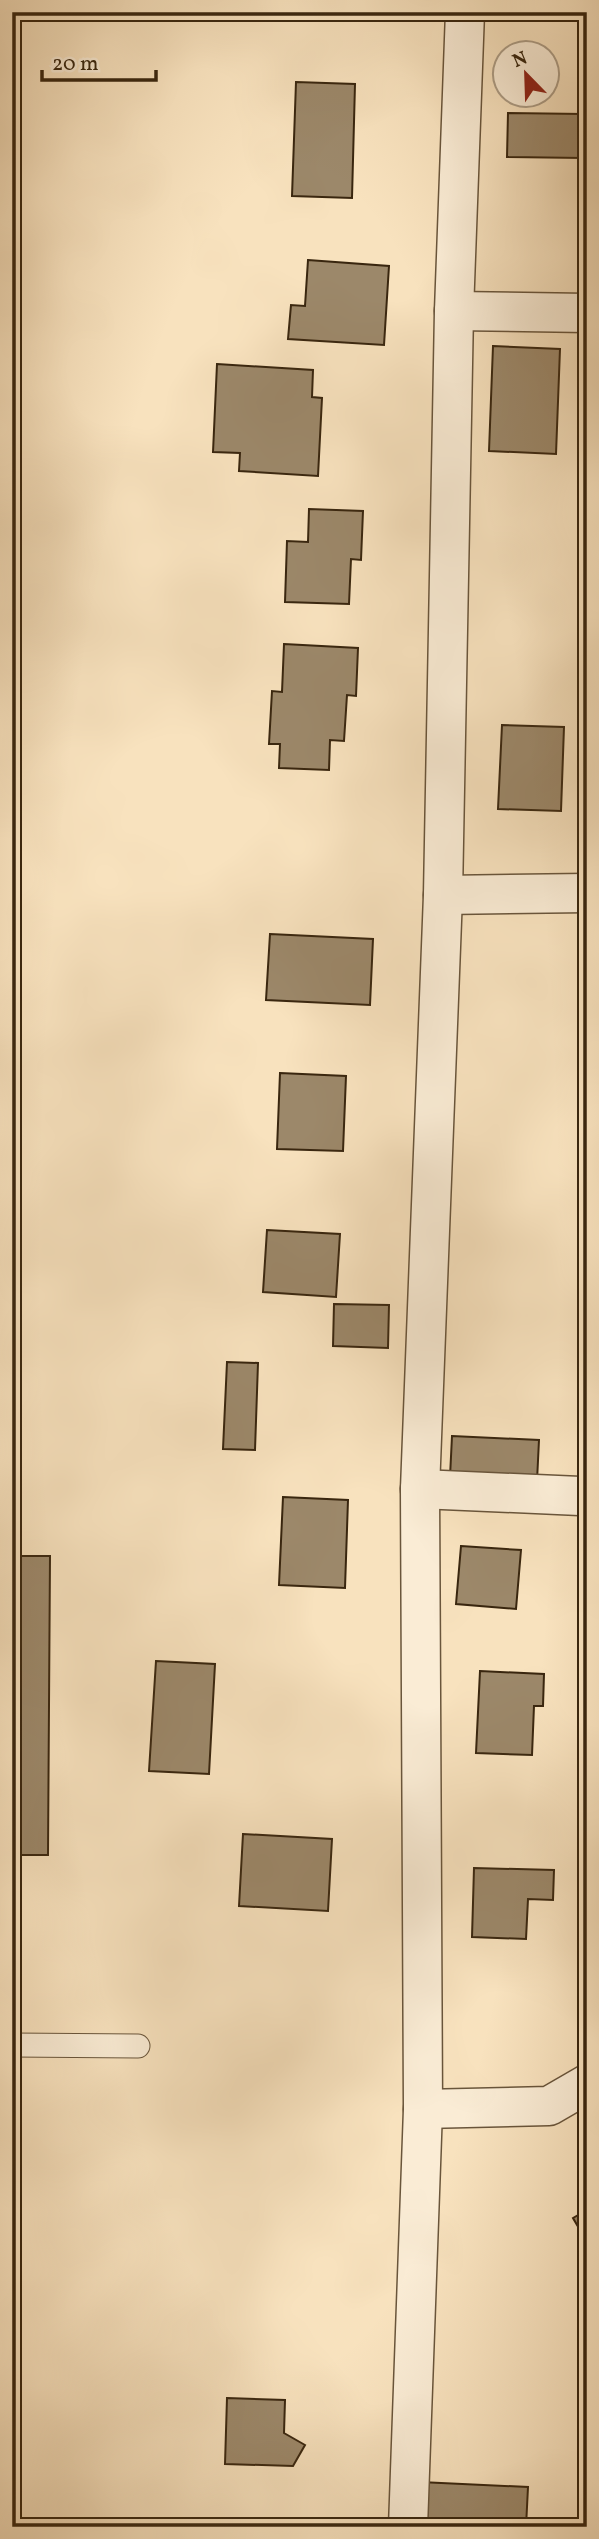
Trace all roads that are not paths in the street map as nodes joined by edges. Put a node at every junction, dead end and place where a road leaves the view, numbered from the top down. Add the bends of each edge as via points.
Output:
1 (465, 12) edge
2 (454, 311) junction
3 (587, 313) edge
4 (587, 893) edge
5 (443, 895) junction
6 (420, 1489) junction
7 (587, 1494) edge
8 (12, 2045) edge
9 (138, 2046) dead end
10 (587, 2084) edge
11 (423, 2109) junction
12 (408, 2527) edge

1 - 2 street
2 - 3 street
2 - 5 street
4 - 5 street
5 - 6 street
6 - 7 street
6 - 11 street
8 - 9 lane
10 - 11 street via 549,2106
11 - 12 street

